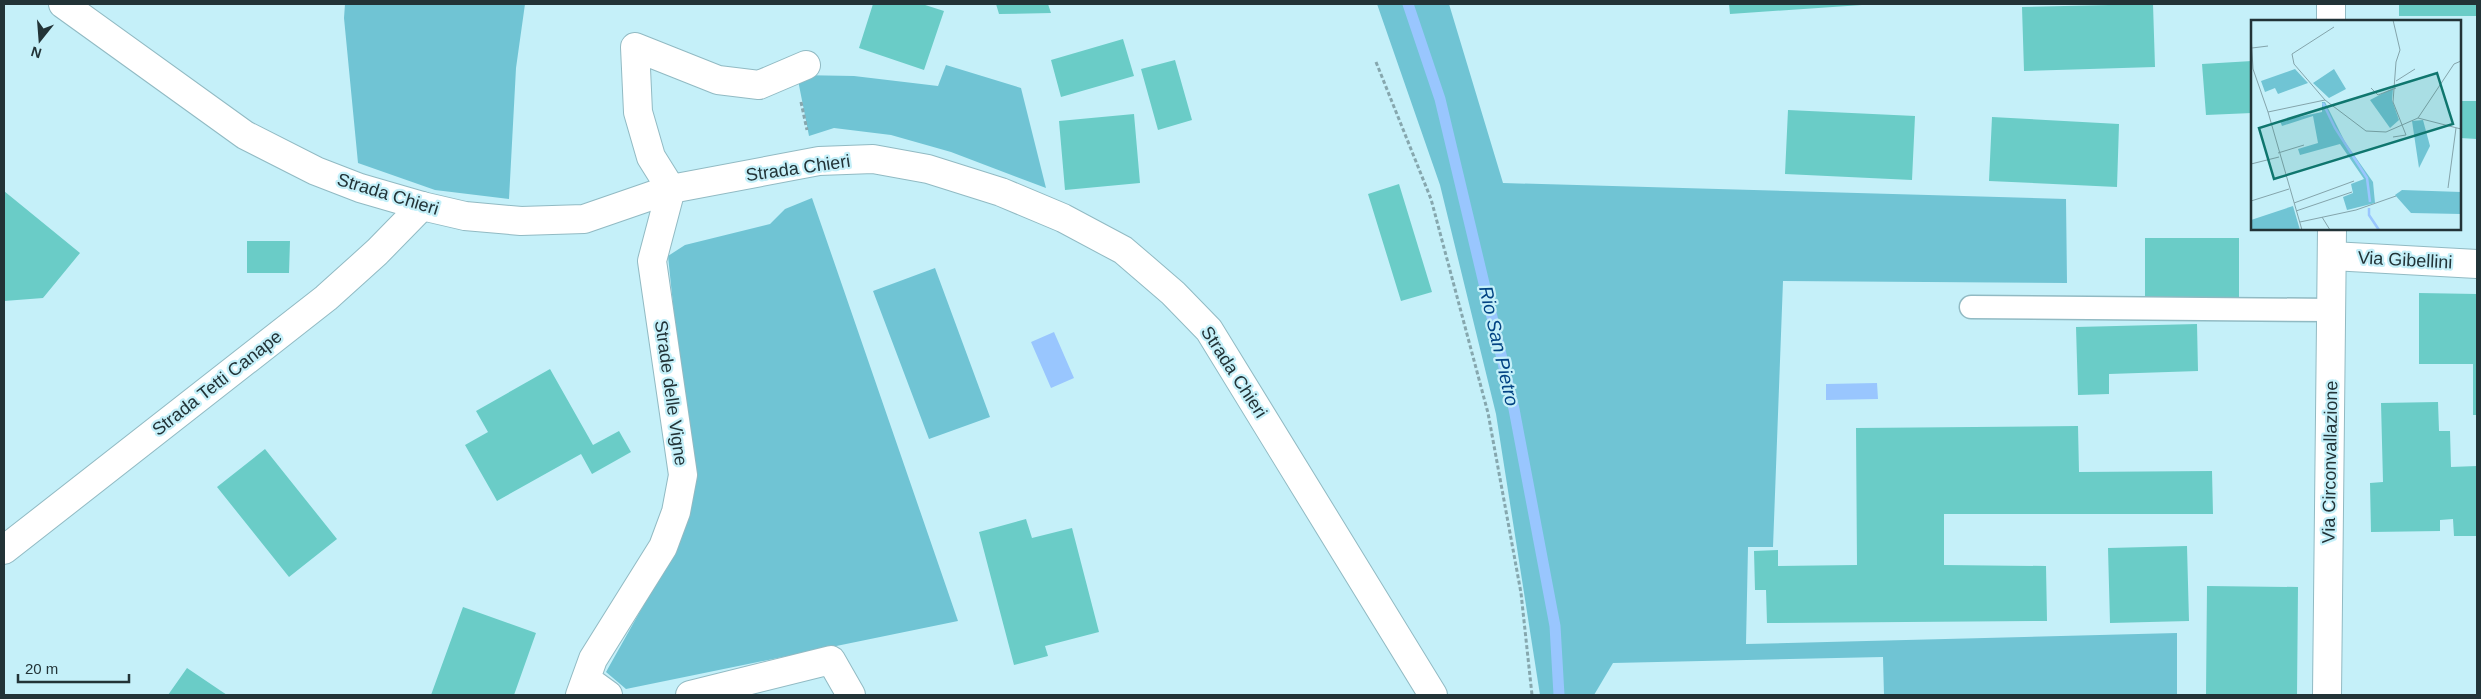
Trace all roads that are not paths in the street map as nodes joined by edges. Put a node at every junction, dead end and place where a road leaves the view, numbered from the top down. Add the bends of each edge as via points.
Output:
1 (63, 4) edge
2 (2331, 4) edge
3 (2331, 20) edge
4 (806, 65) dead end
5 (670, 189) junction
6 (422, 206) junction
7 (2332, 230) edge
8 (2332, 256) junction
9 (2477, 264) edge
10 (1971, 307) dead end
11 (2331, 310) junction
12 (4, 550) edge
13 (583, 687) edge
14 (608, 695) edge
15 (690, 695) edge
16 (851, 695) edge
17 (1433, 695) edge
18 (2327, 695) edge

1 - 6 street, Strada Chieri via 245,135 316,171
2 - 3 street
4 - 5 street via 759,85 718,80 635,47 638,112 652,157
5 - 6 street, Strada Chieri via 584,219 521,221 465,216
5 - 13 street, Strade delle Vigne via 652,261 683,475 676,512 663,547 593,659
5 - 17 street, Strada Chieri via 819,161 873,159 928,169 1001,192 1063,218 1123,250 1210,330
6 - 12 street, Strada Tetti Canape via 326,298
7 - 8 street, Via Circonvallazione
8 - 9 street, Via Gibellini
8 - 11 street, Via Circonvallazione
10 - 11 lane
11 - 18 street, Via Circonvallazione
13 - 14 street
15 - 16 street via 831,660

